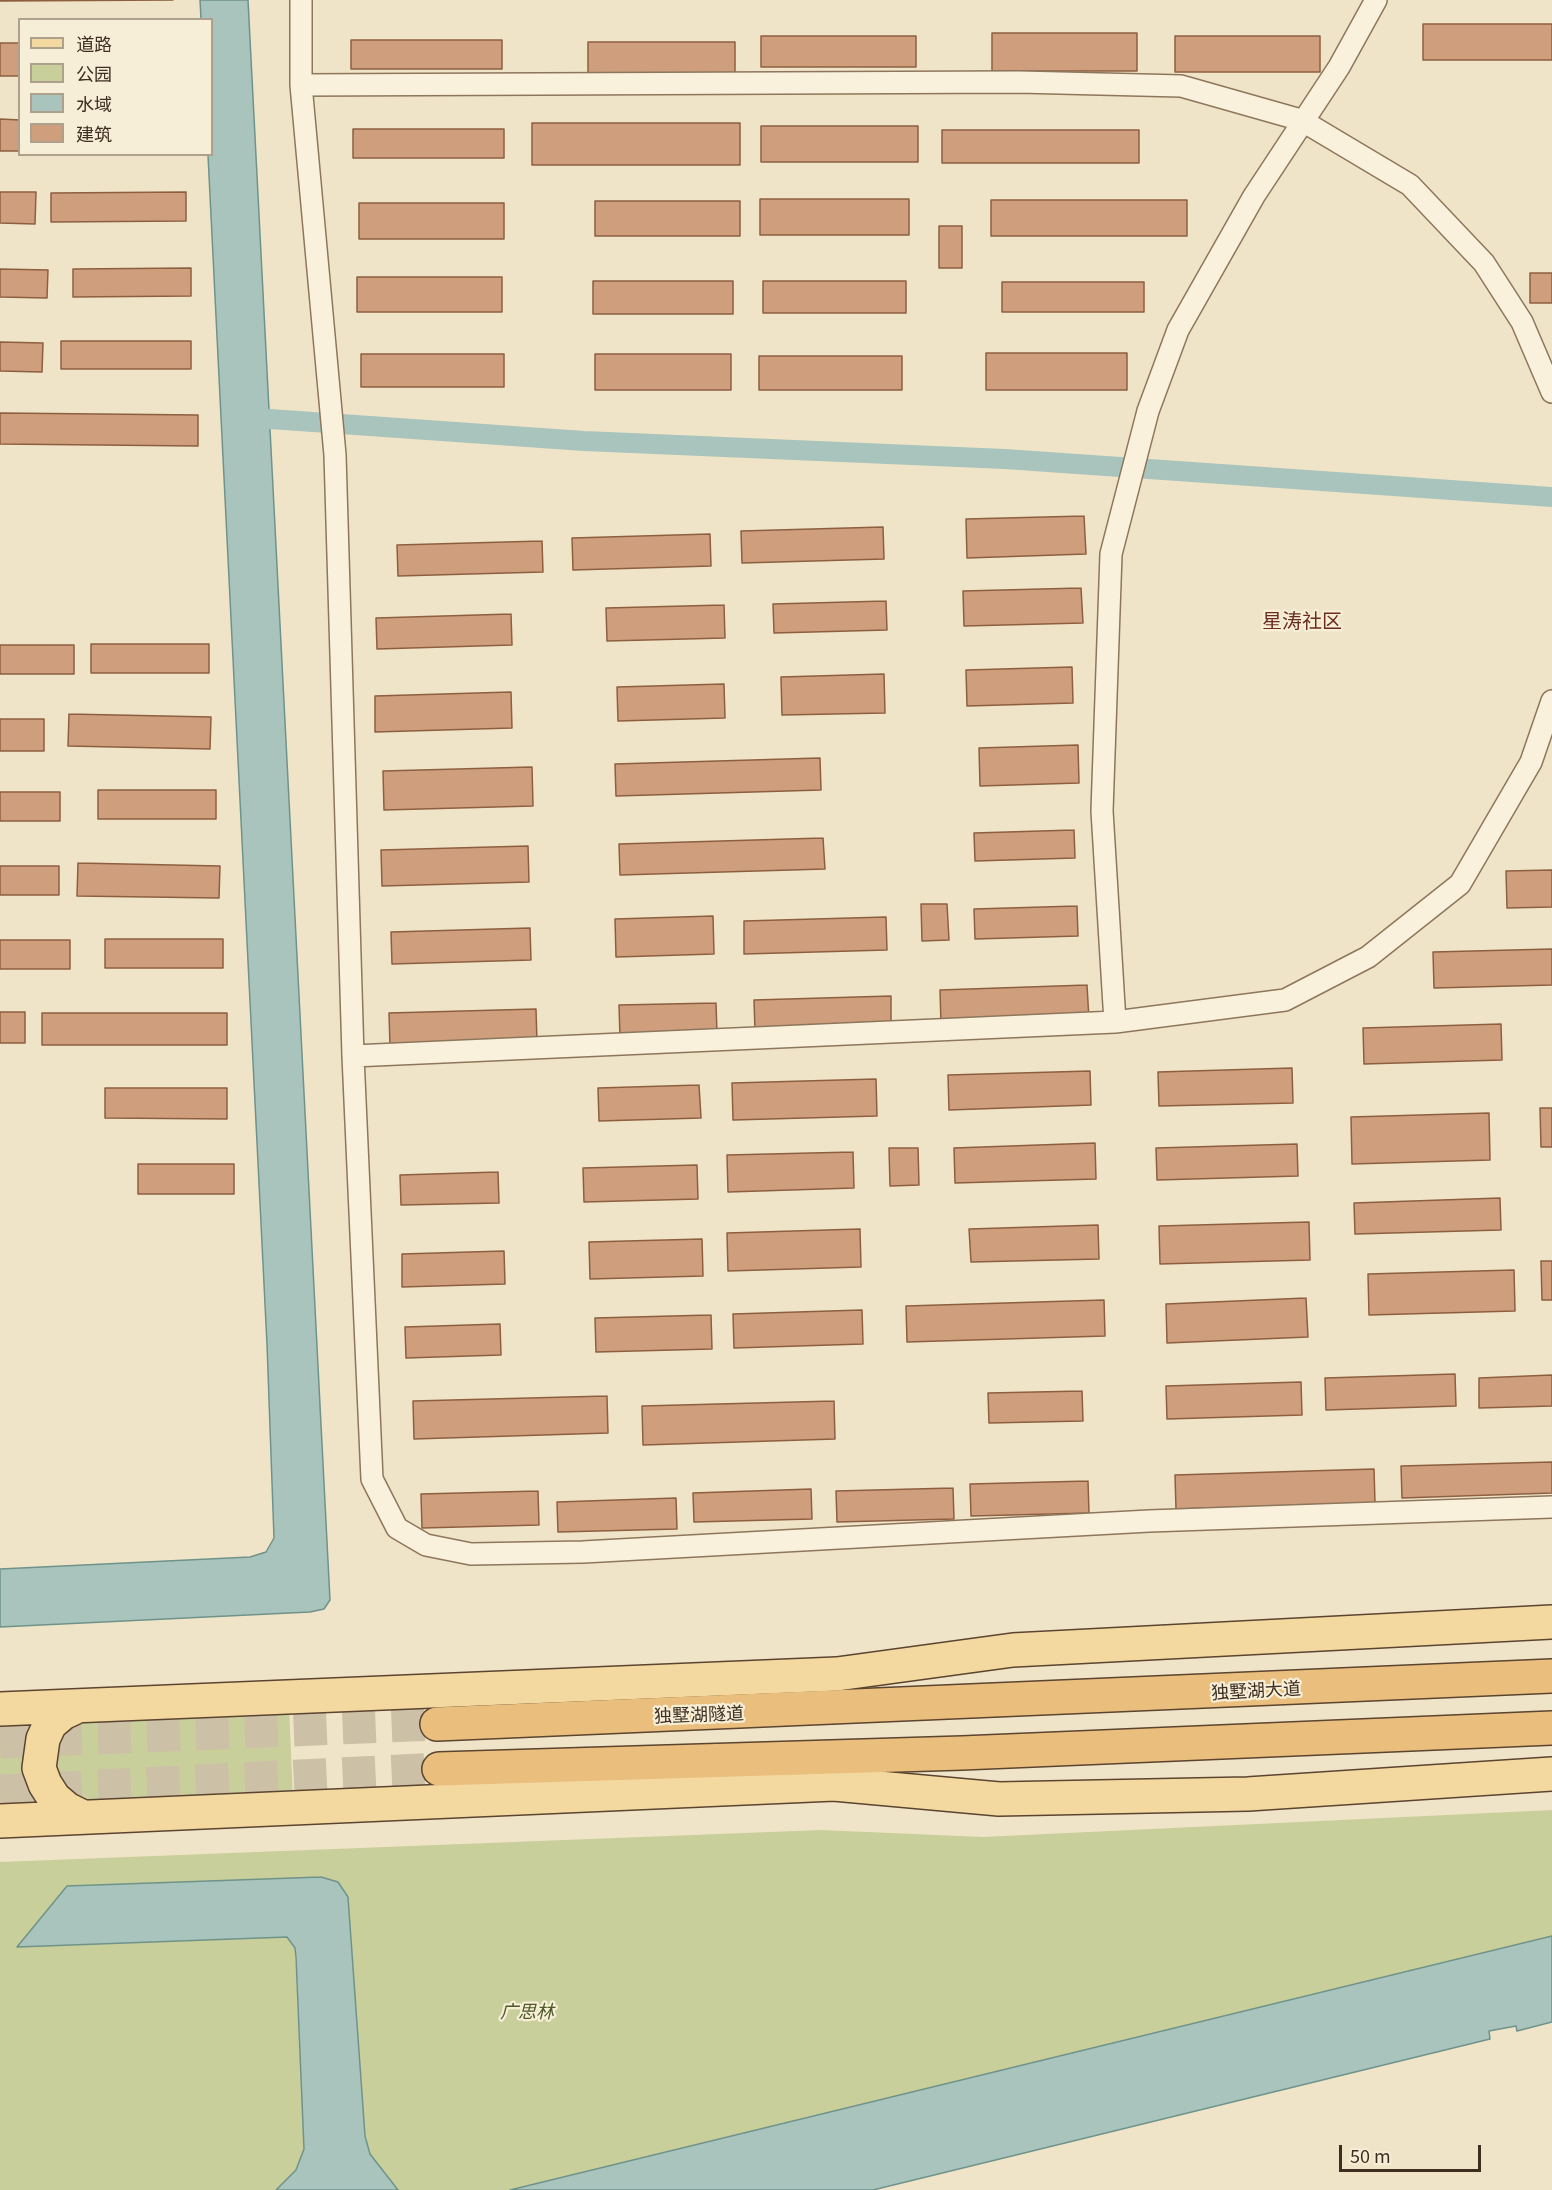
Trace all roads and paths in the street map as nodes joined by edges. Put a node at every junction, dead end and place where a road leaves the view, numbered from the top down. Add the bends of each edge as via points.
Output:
1 (301, 0) edge
2 (1376, 0) edge
3 (302, 85) junction
4 (1301, 120) junction
5 (1552, 392) edge
6 (1552, 701) edge
7 (1115, 1022) junction
8 (353, 1056) junction
9 (1552, 1507) edge
10 (1552, 1622) edge
11 (1552, 1676) edge
12 (960, 1703) joint
13 (78, 1706) junction
14 (0, 1709) edge
15 (437, 1724) tunnel mouth
16 (1552, 1728) edge
17 (438, 1769) tunnel mouth
18 (1552, 1774) edge
19 (83, 1817) junction
20 (0, 1821) edge

1 - 3 street
2 - 4 street via 1339,67
3 - 4 street via 1019,82 1181,86
3 - 8 street via 335,455
4 - 5 street via 1410,185 1484,263 1522,322
4 - 7 street via 1178,330 1148,411 1111,554 1102,811
6 - 7 street via 1531,762 1460,885 1368,957 1285,1000
7 - 8 street
8 - 9 street via 372,1479 397,1528 426,1545 471,1554 583,1552 1149,1521
10 - 13 main road via 1013,1650 837,1674
11 - 12 highway, 独墅湖大道
12 - 15 highway, 独墅湖隧道
13 - 14 main road
13 - 19 main road via 50,1724 43,1739 39,1768 54,1798
16 - 17 highway via 962,1753
18 - 19 main road via 1248,1794 999,1799 834,1784
19 - 20 main road

